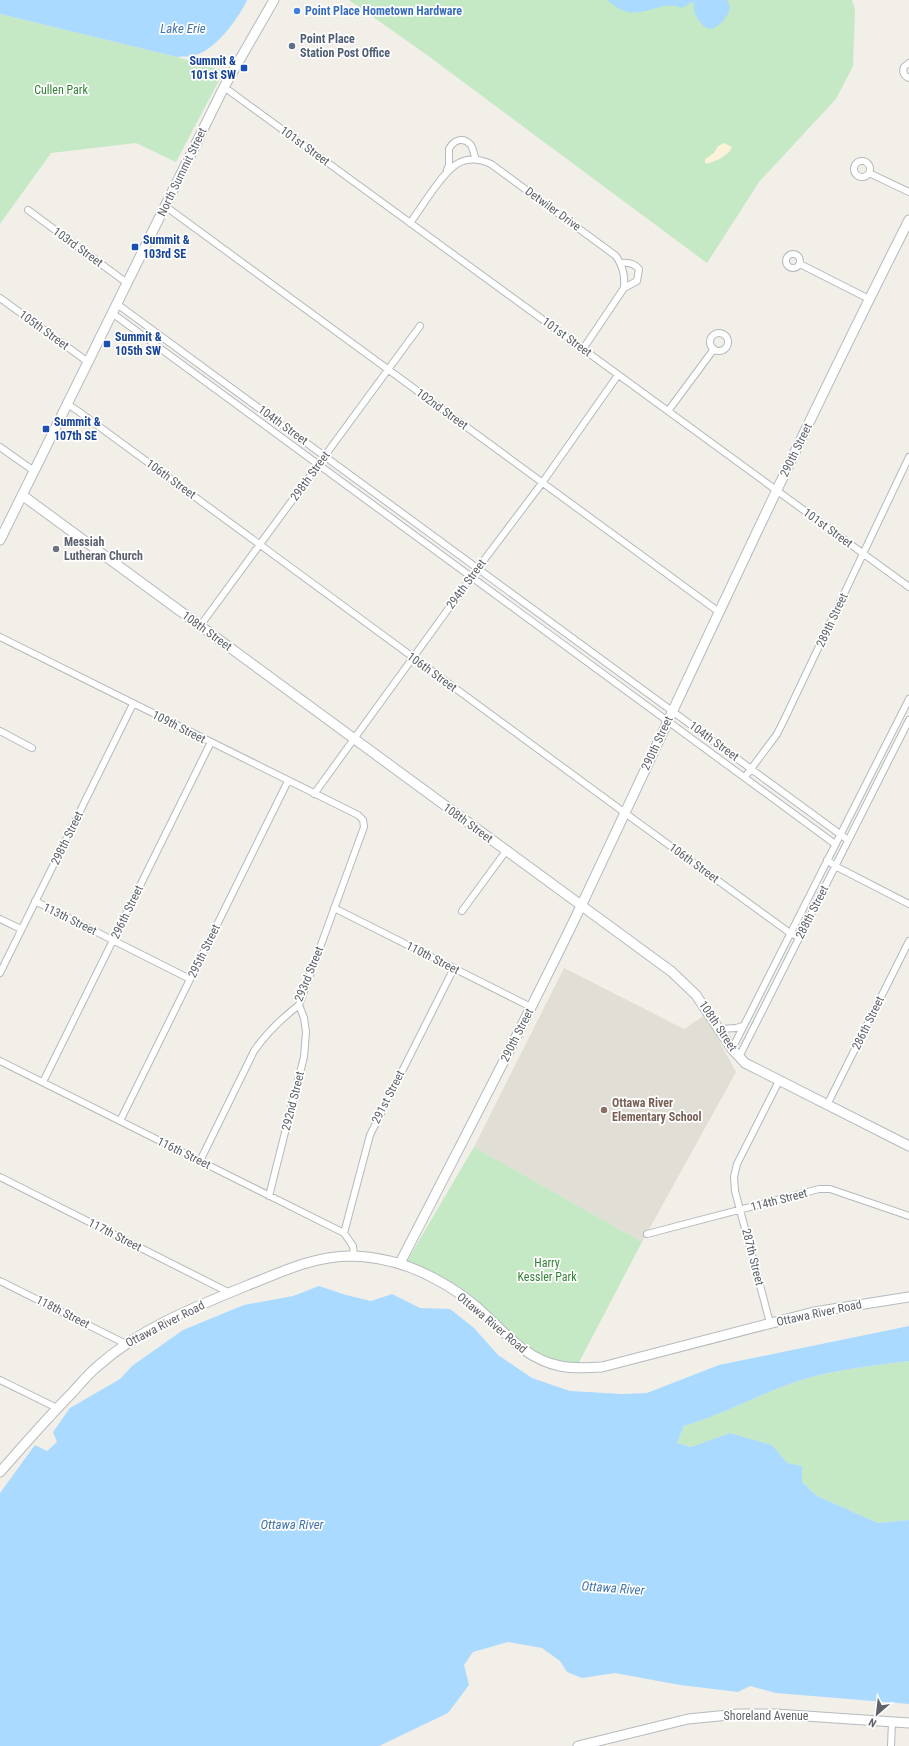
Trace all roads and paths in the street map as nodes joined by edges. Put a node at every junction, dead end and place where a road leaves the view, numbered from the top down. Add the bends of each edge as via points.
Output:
1 (274, 0) edge
2 (909, 63) edge
3 (909, 78) edge
4 (224, 87) junction
5 (476, 159) junction
6 (447, 171) junction
7 (869, 172) dead end
8 (909, 192) edge
9 (165, 206) junction
10 (28, 210) dead end
11 (909, 220) edge
12 (410, 222) junction
13 (621, 263) junction
14 (800, 264) dead end
15 (127, 283) junction
16 (624, 288) junction
17 (0, 298) edge
18 (869, 299) junction
19 (117, 304) junction
20 (112, 313) junction
21 (420, 326) dead end
22 (583, 349) junction
23 (714, 349) dead end
24 (88, 362) junction
25 (388, 369) junction
26 (618, 375) junction
27 (222, 380) junction
28 (216, 389) junction
29 (67, 404) junction
30 (668, 411) junction
31 (0, 446) edge
32 (324, 456) junction
33 (909, 456) edge
34 (318, 464) junction
35 (34, 471) junction
36 (542, 483) junction
37 (777, 491) junction
38 (22, 495) junction
39 (403, 513) junction
40 (396, 522) junction
41 (0, 540) edge
42 (259, 544) junction
43 (863, 554) junction
44 (478, 568) junction
45 (471, 577) junction
46 (909, 587) edge
47 (719, 612) junction
48 (200, 626) junction
49 (0, 637) edge
50 (579, 642) junction
51 (572, 651) junction
52 (413, 658) junction
53 (909, 699) edge
54 (133, 704) junction
55 (672, 711) junction
56 (909, 720) edge
57 (668, 721) junction
58 (0, 731) edge
59 (354, 739) junction
60 (211, 742) junction
61 (32, 748) dead end
62 (876, 764) junction
63 (751, 768) junction
64 (885, 768) junction
65 (744, 777) junction
66 (288, 781) junction
67 (314, 794) junction
68 (625, 813) junction
69 (358, 816) joint
70 (840, 834) junction
71 (848, 840) junction
72 (835, 844) junction
73 (506, 851) junction
74 (827, 860) junction
75 (835, 866) junction
76 (35, 902) junction
77 (909, 904) edge
78 (581, 906) junction
79 (334, 908) junction
80 (462, 911) dead end
81 (0, 919) edge
82 (21, 929) junction
83 (790, 933) junction
84 (799, 937) junction
85 (113, 940) junction
86 (909, 941) edge
87 (454, 968) junction
88 (0, 973) edge
89 (190, 979) junction
90 (299, 1005) junction
91 (531, 1007) junction
92 (743, 1026) junction
93 (719, 1028) junction
94 (732, 1048) junction
95 (739, 1057) junction
96 (0, 1061) edge
97 (779, 1081) junction
98 (43, 1082) junction
99 (828, 1105) junction
100 (120, 1121) junction
101 (909, 1146) edge
102 (200, 1160) junction
103 (0, 1177) edge
104 (269, 1196) junction
105 (740, 1210) junction
106 (909, 1216) edge
107 (344, 1233) junction
108 (647, 1234) dead end
109 (354, 1257) junction
110 (400, 1263) junction
111 (0, 1281) edge
112 (230, 1293) junction
113 (909, 1297) edge
114 (770, 1323) junction
115 (126, 1344) junction
116 (0, 1380) edge
117 (57, 1408) junction
118 (0, 1472) edge
119 (892, 1722) junction
120 (909, 1723) edge
121 (578, 1746) edge
122 (891, 1746) edge

1 - 4 street, North Summit Street
2 - 3 street via 903,72
4 - 9 street, North Summit Street
4 - 12 street, 101st Street
5 - 6 street, Detwiler Drive via 456,164
5 - 6 street via 470,144 459,140 449,149
5 - 13 street, Detwiler Drive via 491,164 616,256
6 - 12 street
7 - 8 street
9 - 15 street, North Summit Street
9 - 25 street, 102nd Street
10 - 15 street, 103rd Street
11 - 18 street, 290th Street
12 - 22 street, 101st Street
13 - 16 street, Detwiler Drive via 625,277
13 - 16 street via 628,262 639,269 637,281
14 - 18 street
15 - 19 street, North Summit Street
16 - 22 street
17 - 24 street, 105th Street
18 - 37 street, 290th Street
19 - 20 street, North Summit Street
19 - 27 street, 104th Street
20 - 24 street, North Summit Street
20 - 28 street, 104th Street
21 - 25 street, 298th Street
22 - 26 street, 101st Street
23 - 30 street
24 - 29 street, North Summit Street
25 - 32 street, 298th Street
25 - 36 street, 102nd Street
26 - 30 street, 101st Street
26 - 36 street, 294th Street
27 - 28 street
27 - 32 street, 104th Street
28 - 34 street, 104th Street
29 - 35 street, North Summit Street
29 - 42 street, 106th Street
30 - 37 street, 101st Street
31 - 35 street
32 - 34 street, 298th Street
32 - 39 street, 104th Street
33 - 43 street, 289th Street
34 - 40 street, 104th Street
34 - 42 street, 298th Street
35 - 38 street, North Summit Street
36 - 44 street, 294th Street
36 - 47 street, 102nd Street
37 - 43 street, 101st Street
37 - 47 street, 290th Street
38 - 41 street, North Summit Street
38 - 48 street, 108th Street
39 - 40 street
39 - 44 street, 104th Street
40 - 45 street, 104th Street
42 - 48 street, 298th Street
42 - 52 street, 106th Street
43 - 46 street, 101st Street
43 - 63 street, 289th Street via 777,734
44 - 45 street, 294th Street
44 - 50 street, 104th Street
45 - 51 street, 104th Street
45 - 52 street, 294th Street
47 - 55 street, 290th Street
48 - 59 street, 108th Street
49 - 54 street, 109th Street
50 - 51 street
50 - 55 street, 104th Street
51 - 57 street, 104th Street
52 - 59 street, 294th Street
52 - 68 street, 106th Street
53 - 62 street, 288th Street
54 - 60 street, 109th Street
54 - 76 street, 298th Street
55 - 57 street, 290th Street
55 - 63 street, 104th Street
56 - 64 street, 288th Street
57 - 65 street, 104th Street
57 - 68 street, 290th Street
58 - 61 street
59 - 67 street, 294th Street
59 - 73 street, 108th Street
60 - 66 street, 109th Street
60 - 85 street, 296th Street
62 - 64 street
62 - 70 street, 288th Street
63 - 65 street, 289th Street
63 - 70 street, 104th Street
64 - 71 street, 288th Street
65 - 72 street, 104th Street
66 - 67 street, 109th Street
66 - 89 street, 295th Street
67 - 69 street, 109th Street
68 - 78 street, 290th Street
68 - 83 street, 106th Street
69 - 79 street, 293rd Street via 363,820 364,828
70 - 71 street, 104th Street
70 - 72 street, 288th Street
71 - 75 street, 288th Street
72 - 74 street, 288th Street
73 - 78 street, 108th Street
73 - 80 street
74 - 75 street
74 - 83 street, 288th Street
75 - 77 street
75 - 84 street, 288th Street
76 - 82 street, 298th Street
76 - 85 street, 113th Street
78 - 91 street, 290th Street
78 - 93 street, 108th Street via 688,986
79 - 87 street, 110th Street
79 - 90 street, 293rd Street
81 - 82 street
82 - 88 street, 298th Street
83 - 84 street, 106th Street
83 - 92 street, 288th Street
84 - 95 street, 288th Street
85 - 89 street, 113th Street
85 - 98 street, 296th Street
86 - 99 street, 286th Street
87 - 91 street, 110th Street
87 - 107 street, 291st Street via 370,1135
89 - 100 street, 295th Street
90 - 102 street, 293rd Street via 279,1020 254,1051
90 - 104 street, 292nd Street via 306,1032 304,1057
91 - 110 street, 290th Street
92 - 93 street
92 - 94 street, 288th Street
93 - 94 street, 108th Street
94 - 95 street, 108th Street
95 - 97 street, 108th Street via 745,1063
96 - 98 street, 116th Street
97 - 99 street, 108th Street
97 - 105 street, 287th Street via 737,1164 734,1177
98 - 100 street, 116th Street
99 - 101 street, 108th Street
100 - 102 street, 116th Street
102 - 104 street, 116th Street
103 - 112 street, 117th Street
104 - 107 street, 116th Street
105 - 106 street, 114th Street via 819,1189 830,1189
105 - 108 street, 114th Street
105 - 114 street, 287th Street
107 - 109 street via 353,1246
109 - 110 street, Ottawa River Road
109 - 112 street, Ottawa River Road via 321,1259 307,1263
110 - 114 street, Ottawa River Road via 441,1281 476,1307 520,1348 540,1360 559,1366 579,1369 602,1367
111 - 115 street, 118th Street
112 - 115 street, Ottawa River Road via 152,1328
113 - 114 street, Ottawa River Road via 836,1308
115 - 117 street, Ottawa River Road via 98,1365
116 - 117 street
117 - 118 street, Ottawa River Road
119 - 120 street, Shoreland Avenue
119 - 121 street, Shoreland Avenue via 739,1714 688,1719
119 - 122 street

